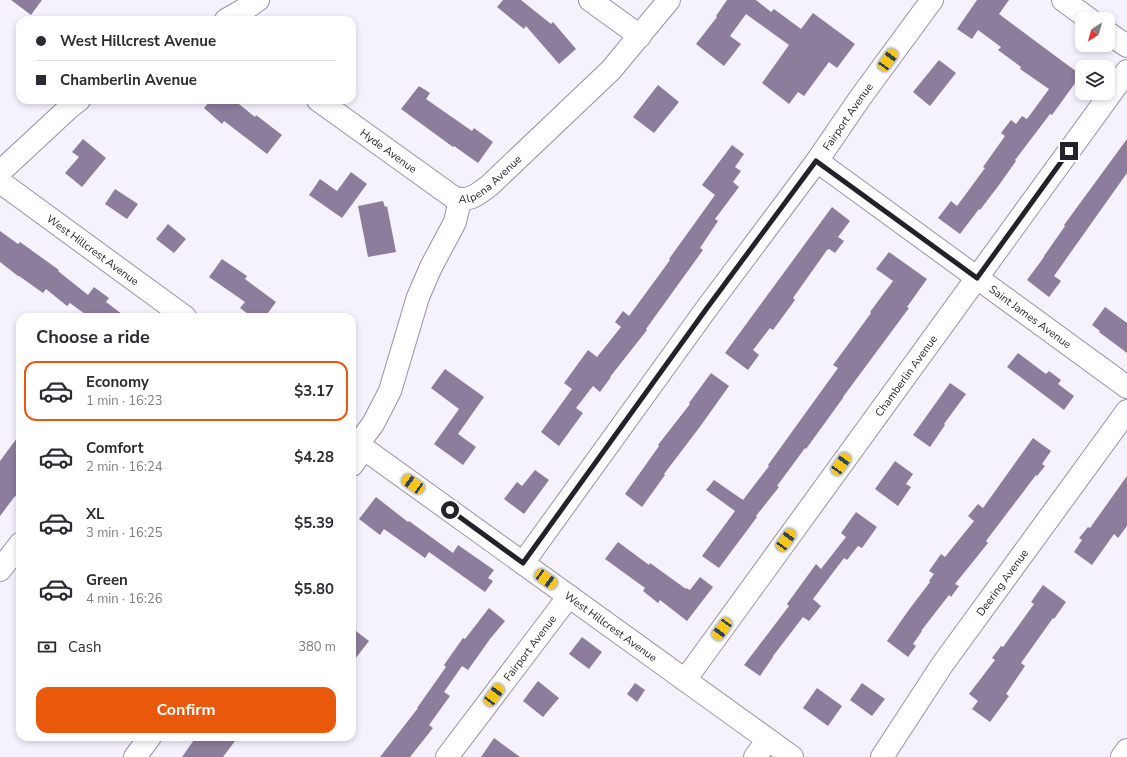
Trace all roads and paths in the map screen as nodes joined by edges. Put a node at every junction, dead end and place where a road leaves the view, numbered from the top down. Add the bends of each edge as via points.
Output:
1 (258, 0) edge
2 (590, 0) edge
3 (669, 0) edge
4 (932, 0) edge
5 (1063, 0) edge
6 (1079, 12) edge
7 (234, 16) edge
8 (640, 36) junction
9 (1115, 38) edge
10 (1127, 46) edge
11 (1127, 71) edge
12 (74, 104) edge
13 (324, 104) edge
14 (816, 161) junction
15 (0, 172) edge
16 (0, 182) edge
17 (460, 200) junction
18 (977, 278) junction
19 (180, 313) edge
20 (1127, 387) edge
21 (1127, 411) edge
22 (356, 449) edge
23 (16, 549) edge
24 (523, 563) junction
25 (0, 570) edge
26 (569, 596) junction
27 (685, 680) junction
28 (768, 740) junction
29 (147, 741) edge
30 (1127, 750) edge
31 (135, 757) edge
32 (447, 757) edge
33 (755, 757) edge
34 (792, 757) edge
35 (882, 757) edge
36 (1122, 757) edge

1 - 7 street
2 - 8 street
3 - 8 street, Alpena Avenue
4 - 14 street, Fairport Avenue
5 - 6 street
8 - 17 street, Alpena Avenue via 611,70 478,195
9 - 10 street
11 - 18 street, Chamberlin Avenue
12 - 15 street
13 - 17 street, Hyde Avenue
14 - 18 street, Saint James Avenue
14 - 24 street, Fairport Avenue via 702,314
16 - 19 street, West Hillcrest Avenue
17 - 22 street, Alpena Avenue via 455,222 418,297 390,390 373,424
18 - 20 street, Saint James Avenue
18 - 27 street, Chamberlin Avenue
21 - 35 street, Deering Avenue via 942,665
22 - 24 street, West Hillcrest Avenue
23 - 25 street
24 - 26 street, West Hillcrest Avenue
26 - 27 street, West Hillcrest Avenue
26 - 32 street, Fairport Avenue
27 - 28 street, West Hillcrest Avenue
28 - 33 street
28 - 34 street, West Hillcrest Avenue
29 - 31 street
30 - 36 street

